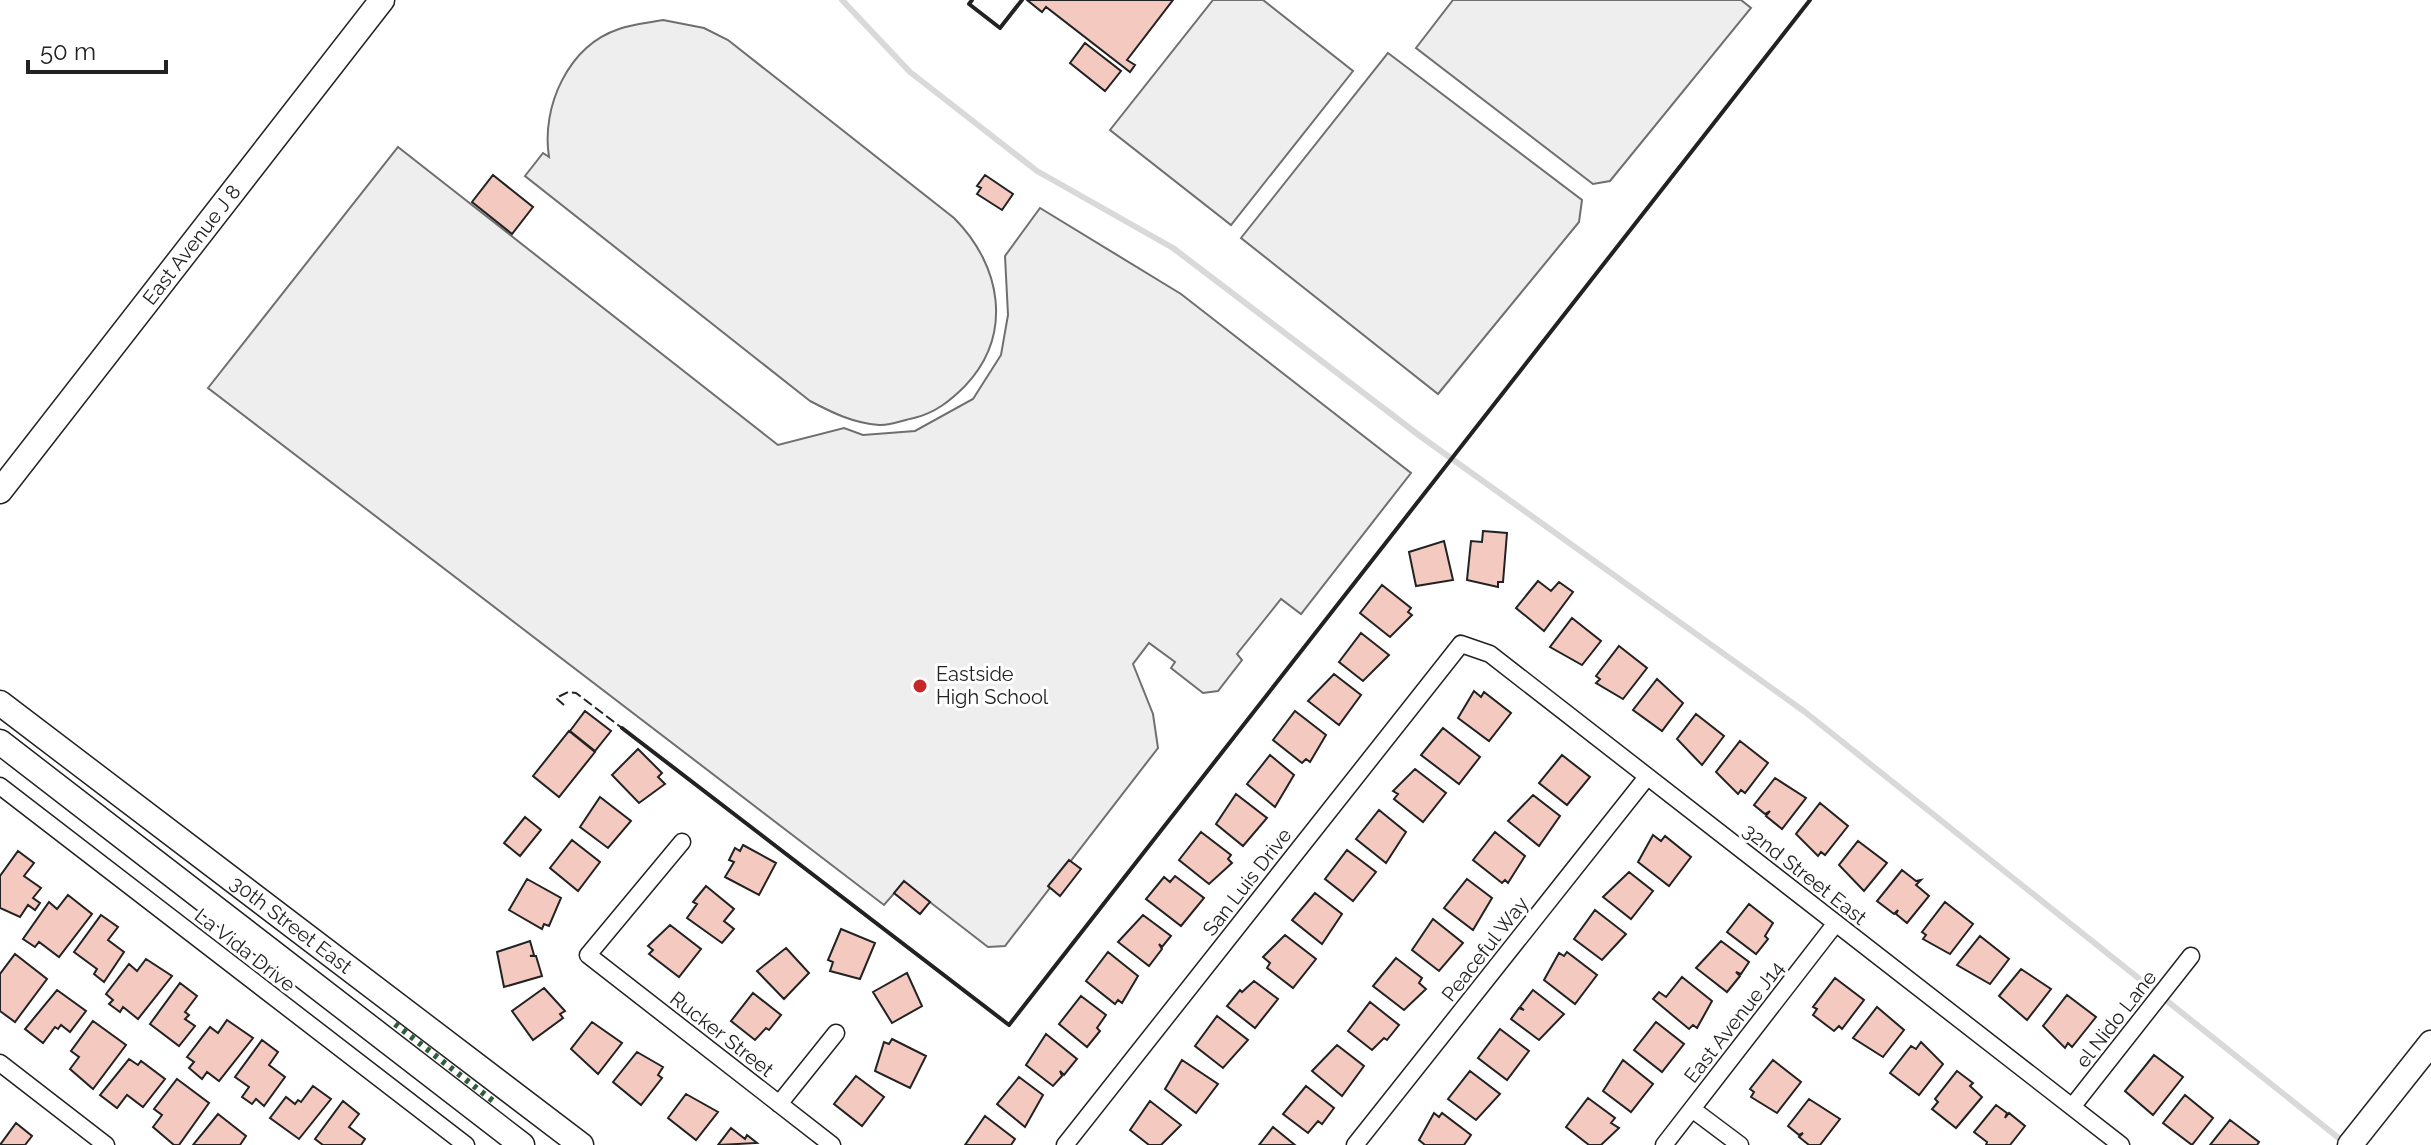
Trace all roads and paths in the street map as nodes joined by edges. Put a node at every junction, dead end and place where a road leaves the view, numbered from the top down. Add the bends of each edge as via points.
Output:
1 (382, 0) edge
2 (0, 491) edge
3 (1461, 644) joint
4 (0, 703) edge
5 (0, 742) edge
6 (1647, 777) junction
7 (0, 786) edge
8 (682, 842) dead end
9 (1836, 923) junction
10 (2191, 956) dead end
11 (836, 1033) dead end
12 (2431, 1043) edge
13 (0, 1063) edge
14 (779, 1104) junction
15 (2072, 1107) junction
16 (1692, 1109) junction
17 (823, 1142) edge
18 (106, 1145) edge
19 (466, 1145) edge
20 (522, 1145) edge
21 (581, 1145) edge
22 (1065, 1145) edge
23 (1355, 1145) edge
24 (1664, 1145) edge
25 (1740, 1145) edge
26 (2121, 1145) edge
27 (2350, 1145) edge

1 - 2 main road, East Avenue J 8
3 - 6 street, 32nd Street East via 1490,654
3 - 22 street, San Luis Drive
4 - 21 main road, 30th Street East
5 - 20 main road, 30th Street East
6 - 9 street, 32nd Street East
6 - 23 street, Peaceful Way
7 - 19 street, La Vida Drive
8 - 14 street, Rucker Street via 588,955
9 - 15 street, 32nd Street East
9 - 16 street, East Avenue J14
10 - 15 street, el Nido Lane
11 - 14 street
12 - 27 main road
13 - 18 street
14 - 17 street, Rucker Street
15 - 26 street, 32nd Street East
16 - 24 street, East Avenue J14
16 - 25 street

